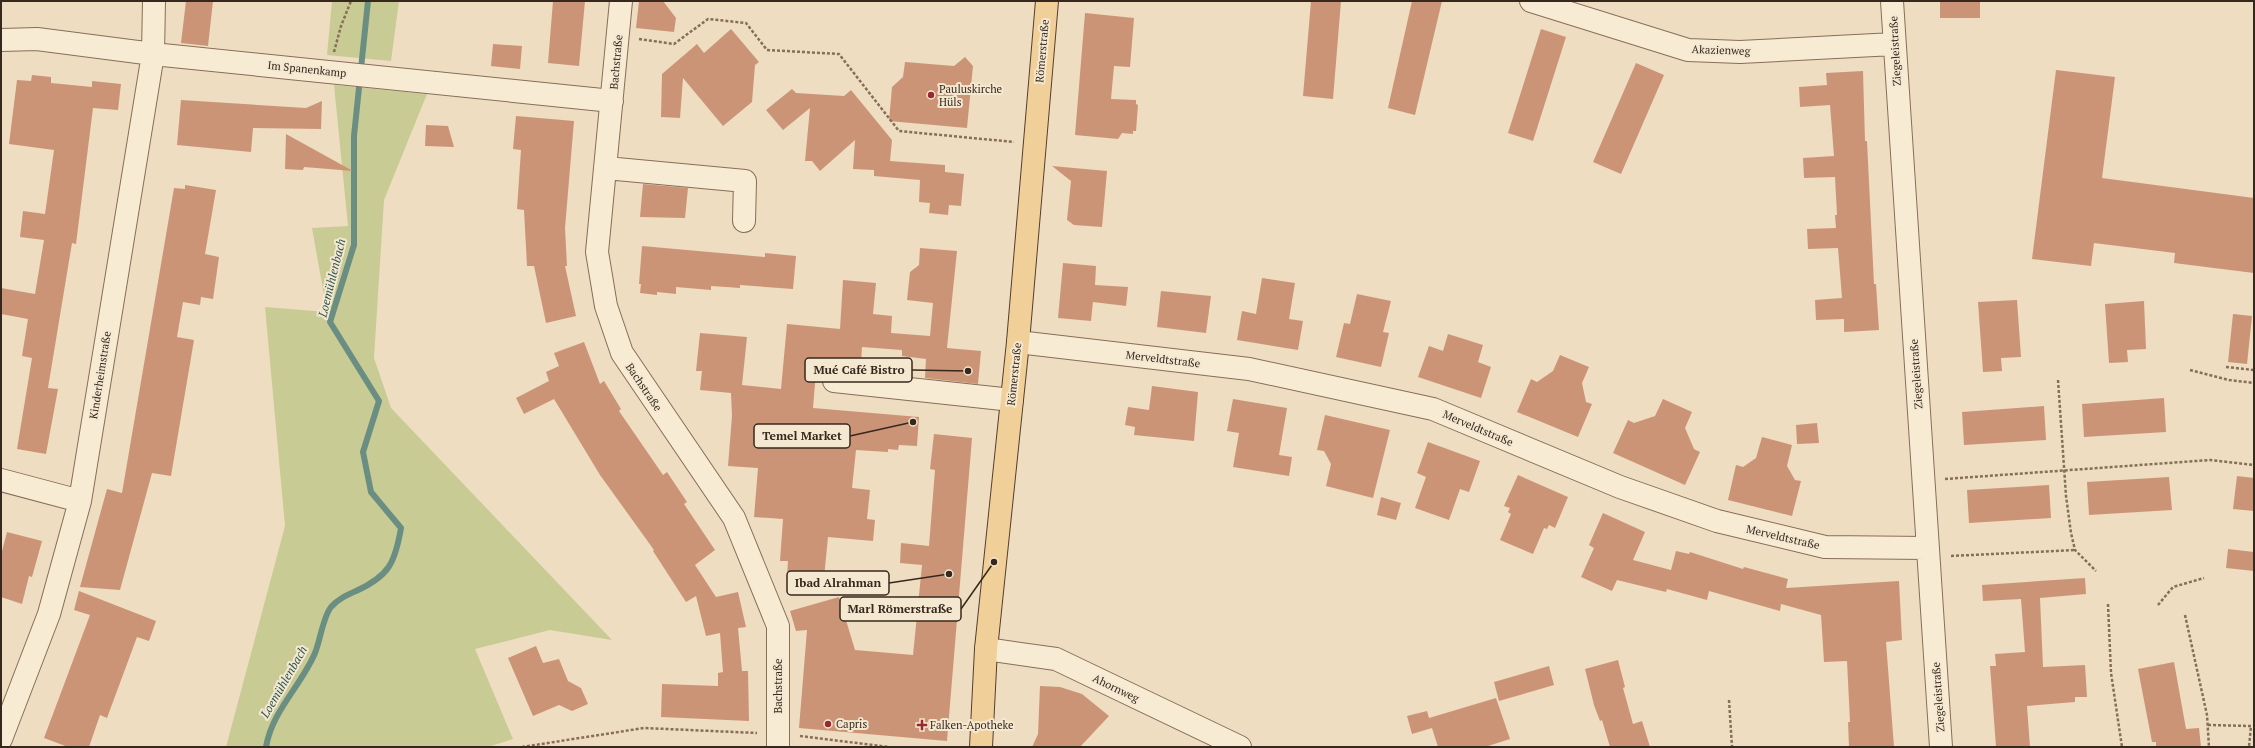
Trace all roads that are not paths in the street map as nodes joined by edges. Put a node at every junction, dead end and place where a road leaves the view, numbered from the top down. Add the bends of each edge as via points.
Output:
1 (154, 1) edge
2 (621, 1) edge
3 (1047, 1) edge
4 (1531, 1) edge
5 (1892, 1) edge
6 (1, 40) edge
7 (1894, 44) junction
8 (153, 54) junction
9 (612, 100) junction
10 (606, 168) junction
11 (744, 221) dead end
12 (1018, 342) junction
13 (834, 381) dead end
14 (1012, 400) junction
15 (1, 480) edge
16 (80, 501) junction
17 (1928, 553) junction
18 (986, 649) junction
19 (1, 739) edge
20 (779, 740) edge
21 (981, 747) edge
22 (1240, 747) edge
23 (1941, 747) edge

1 - 8 street, Kinderheimstraße
2 - 9 street, Bachstraße
3 - 12 main road, Römerstraße
4 - 7 street, Akazienweg via 1688,50 1740,52
5 - 7 street, Ziegeleistraße
6 - 8 street, Im Spanenkamp via 37,39
7 - 17 street, Ziegeleistraße
8 - 9 street, Im Spanenkamp
8 - 16 street, Kinderheimstraße
9 - 10 street, Bachstraße
10 - 11 street via 745,181
10 - 20 street, Bachstraße via 597,252 606,306 622,353 734,518 778,626
12 - 14 main road, Römerstraße
12 - 17 street, Merveldtstraße via 1249,369 1433,409 1620,487 1717,521 1825,547
13 - 14 street
14 - 18 main road, Römerstraße
15 - 16 street
16 - 19 street, Kinderheimstraße via 50,614
17 - 23 street, Ziegeleistraße
18 - 21 main road, Römerstraße
18 - 22 street, Ahornweg via 1056,659

